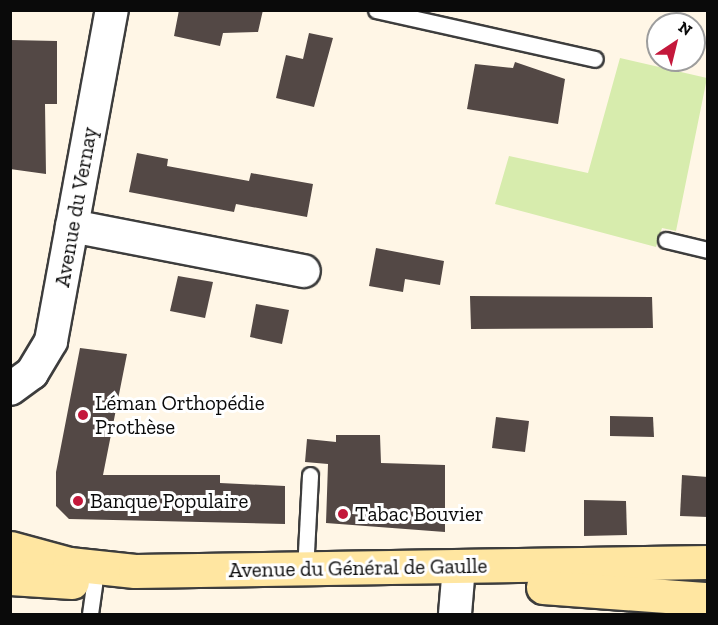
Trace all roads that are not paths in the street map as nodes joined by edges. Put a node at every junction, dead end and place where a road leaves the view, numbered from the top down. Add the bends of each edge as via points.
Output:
1 (112, 10) edge
2 (376, 10) edge
3 (595, 60) dead end
4 (72, 226) junction
5 (666, 240) dead end
6 (708, 250) edge
7 (304, 271) dead end
8 (14, 380) edge
9 (310, 475) dead end
10 (10, 548) edge
11 (694, 562) edge
12 (305, 571) junction
13 (10, 578) edge
14 (457, 589) edge
15 (694, 598) edge
16 (92, 599) edge

1 - 4 street, Avenue du Vernay
2 - 3 lane
4 - 7 street
4 - 8 street, Avenue du Vernay via 51,341
5 - 6 lane
9 - 12 lane
10 - 12 main road, Avenue du Général de Gaulle via 69,564 118,570
11 - 14 main road, Avenue du Général de Gaulle
11 - 15 main road
12 - 14 main road, Avenue du Général de Gaulle
13 - 16 main road, Avenue du Général de Gaulle
14 - 15 main road, Avenue du Général de Gaulle via 569,587
14 - 16 main road, Avenue du Général de Gaulle

